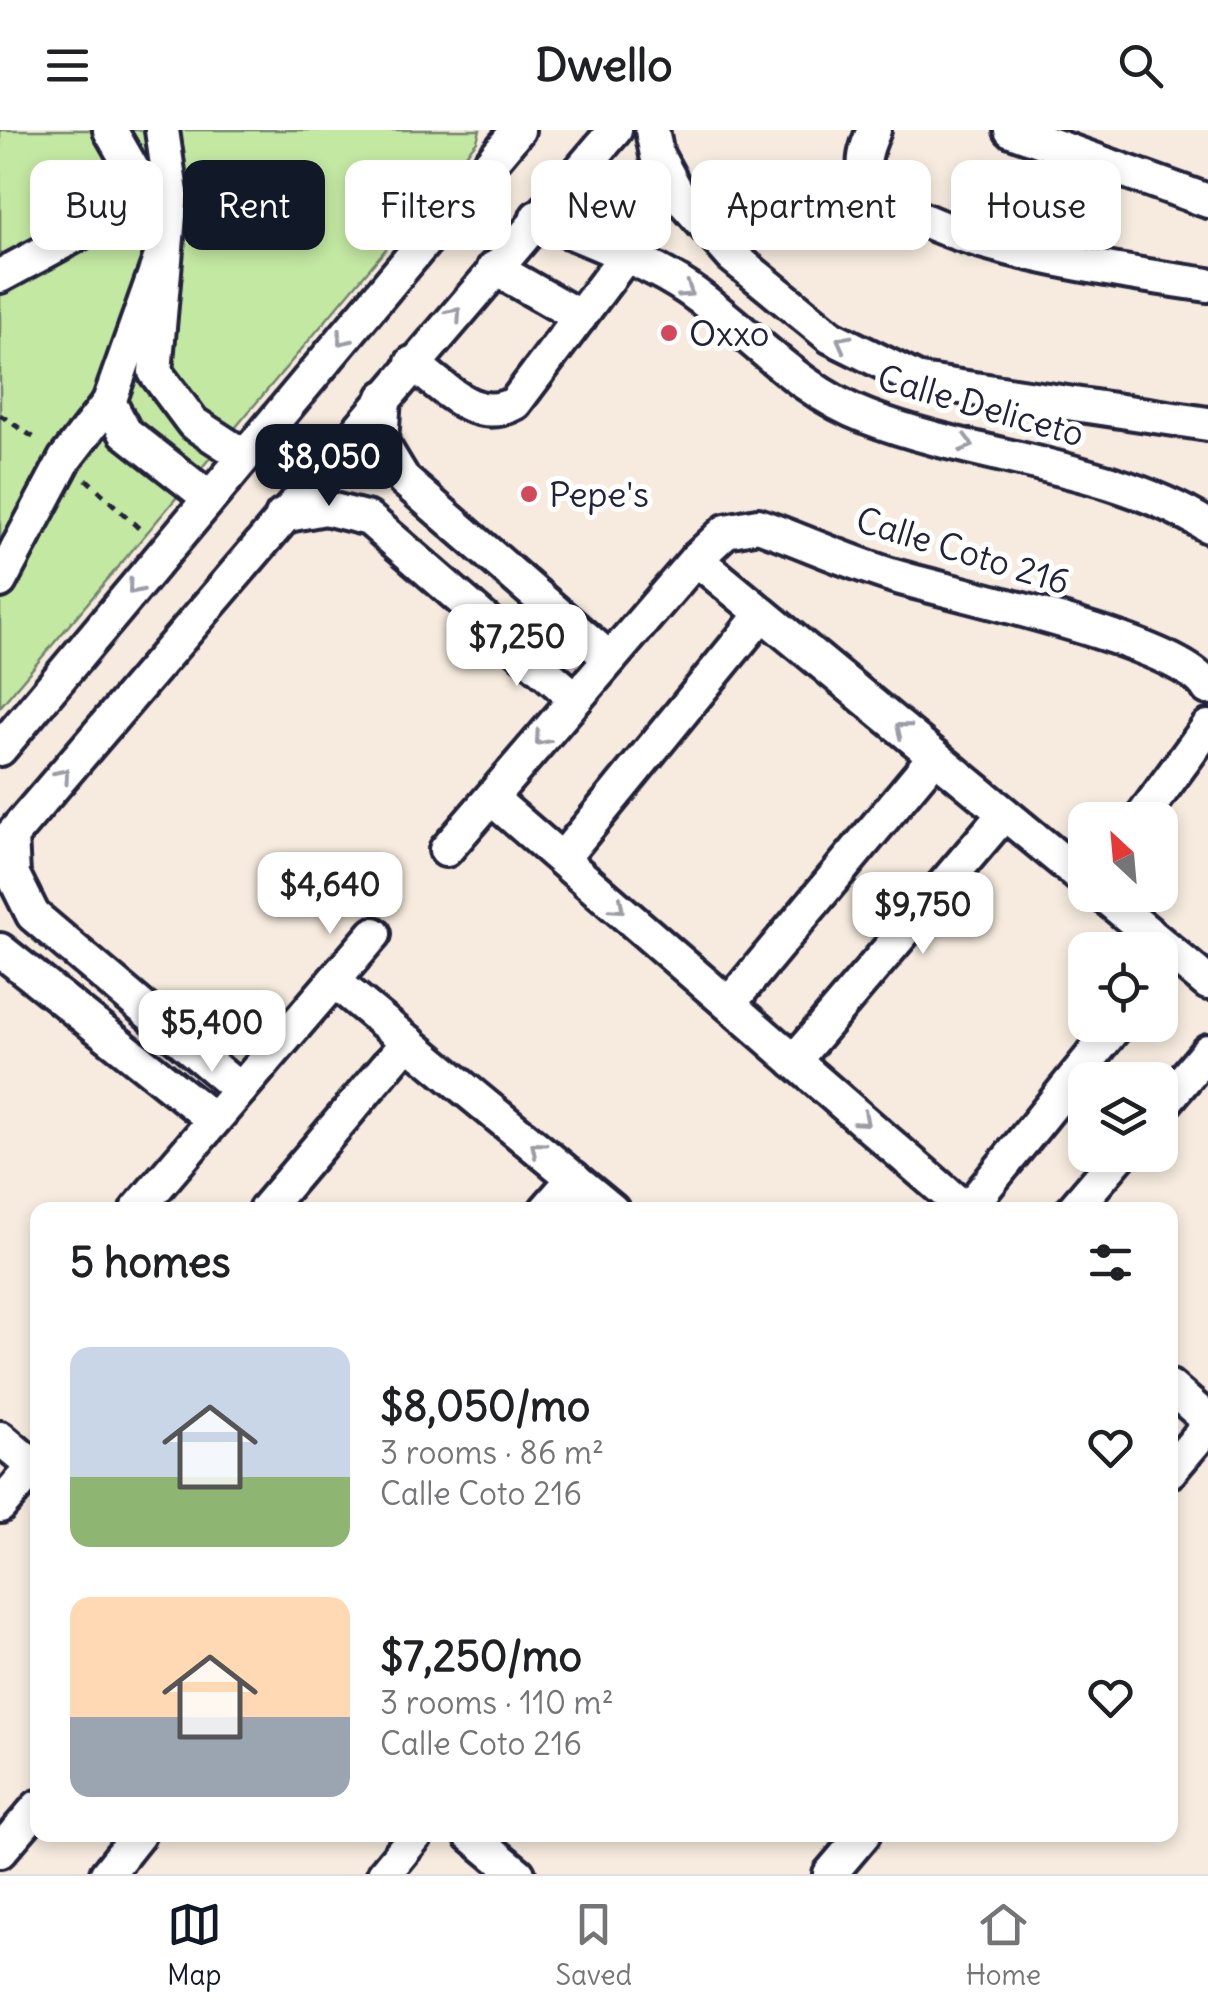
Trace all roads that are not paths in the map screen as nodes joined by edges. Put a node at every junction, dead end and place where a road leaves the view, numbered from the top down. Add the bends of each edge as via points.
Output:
1 (110, 130) edge
2 (162, 130) edge
3 (518, 130) edge
4 (615, 130) edge
5 (652, 130) edge
6 (874, 130) edge
7 (1011, 130) edge
8 (133, 160) edge
9 (161, 160) edge
10 (588, 160) edge
11 (1208, 200) edge
12 (531, 224) edge
13 (163, 225) edge
14 (165, 245) junction
15 (52, 250) edge
16 (607, 250) edge
17 (624, 258) junction
18 (494, 268) junction
19 (0, 276) edge
20 (1208, 285) edge
21 (580, 318) junction
22 (412, 363) junction
23 (164, 388) junction
24 (384, 398) junction
25 (109, 402) junction
26 (1208, 424) edge
27 (244, 456) junction
28 (209, 498) junction
29 (282, 516) junction
30 (1208, 526) edge
31 (696, 559) junction
32 (0, 581) edge
33 (762, 614) junction
34 (610, 659) junction
35 (1208, 688) edge
36 (576, 698) junction
37 (1208, 727) edge
38 (0, 750) edge
39 (935, 756) junction
40 (491, 798) junction
41 (1153, 802) edge
42 (1004, 814) junction
43 (6, 843) edge
44 (446, 850) dead end
45 (562, 859) junction
46 (1068, 866) edge
47 (1119, 912) edge
48 (1137, 932) edge
49 (374, 934) dead end
50 (0, 950) edge
51 (1178, 969) edge
52 (334, 980) junction
53 (1208, 983) edge
54 (729, 1004) junction
55 (408, 1041) junction
56 (1104, 1042) edge
57 (1208, 1052) edge
58 (794, 1061) junction
59 (1178, 1087) edge
60 (240, 1090) junction
61 (214, 1120) junction
62 (1105, 1172) edge
63 (574, 1178) junction
64 (144, 1202) edge
65 (272, 1202) edge
66 (553, 1202) edge
67 (602, 1202) edge
68 (957, 1202) edge
69 (973, 1202) edge
70 (1080, 1202) edge
71 (1178, 1395) edge
72 (1208, 1423) edge
73 (0, 1438) edge
74 (1178, 1461) edge
75 (30, 1463) edge
76 (30, 1474) edge
77 (0, 1506) edge
78 (30, 1816) edge
79 (132, 1842) edge
80 (410, 1842) edge
81 (479, 1842) edge
82 (0, 1851) edge
83 (511, 1872) edge
84 (107, 1874) edge
85 (384, 1874) edge

1 - 8 street
2 - 9 street
3 -> 27 street
4 - 10 street
26 -> 5 street, Calle Deliceto via 920,380 832,337 732,256 678,196
6 - 20 street via 864,156 868,179 890,202 962,236
7 - 11 street
12 - 18 street
13 - 14 street
14 - 23 street via 154,351
14 - 25 street
15 - 19 street
16 - 17 street, Calle Deliceto
17 - 21 street
17 -> 30 street, Calle Deliceto via 687,288 784,369 866,417 1068,472
18 - 21 street
22 -> 18 street
21 - 22 street via 515,403 498,412 479,412
22 - 24 street
23 - 25 street via 140,385
23 - 27 street via 193,423
24 - 29 street
24 - 34 street via 381,442 404,480
25 - 28 street via 126,432
25 - 32 street via 65,460
27 - 28 street
28 -> 38 street
29 - 36 street via 325,508 369,518
43 -> 29 street
31 - 33 street
31 - 34 street, Calle Coto 216
31 - 35 street, Calle Coto 216 via 726,530 758,524 891,575 1070,623 1186,668
39 -> 33 street
33 - 45 street
34 - 36 street, Calle Coto 216
36 -> 40 street, Calle Coto 216
37 - 41 street
39 - 42 street
39 - 54 street
40 - 44 street, Calle Coto 216
40 - 45 street
42 - 46 street
42 - 58 street
43 - 60 street via 13,875 34,914
45 -> 54 street
47 - 48 street
49 - 52 street
50 - 61 street
51 - 53 street
52 - 55 street
52 - 60 street
54 - 58 street
63 -> 55 street
55 - 65 street
56 - 69 street
57 - 59 street
58 -> 68 street
60 - 61 street
61 - 64 street
62 - 70 street
63 - 66 street
63 - 67 street
71 - 72 street
72 - 74 street
73 - 75 street
76 - 77 street
78 - 82 street
79 - 84 street
80 - 85 street
81 - 83 street

